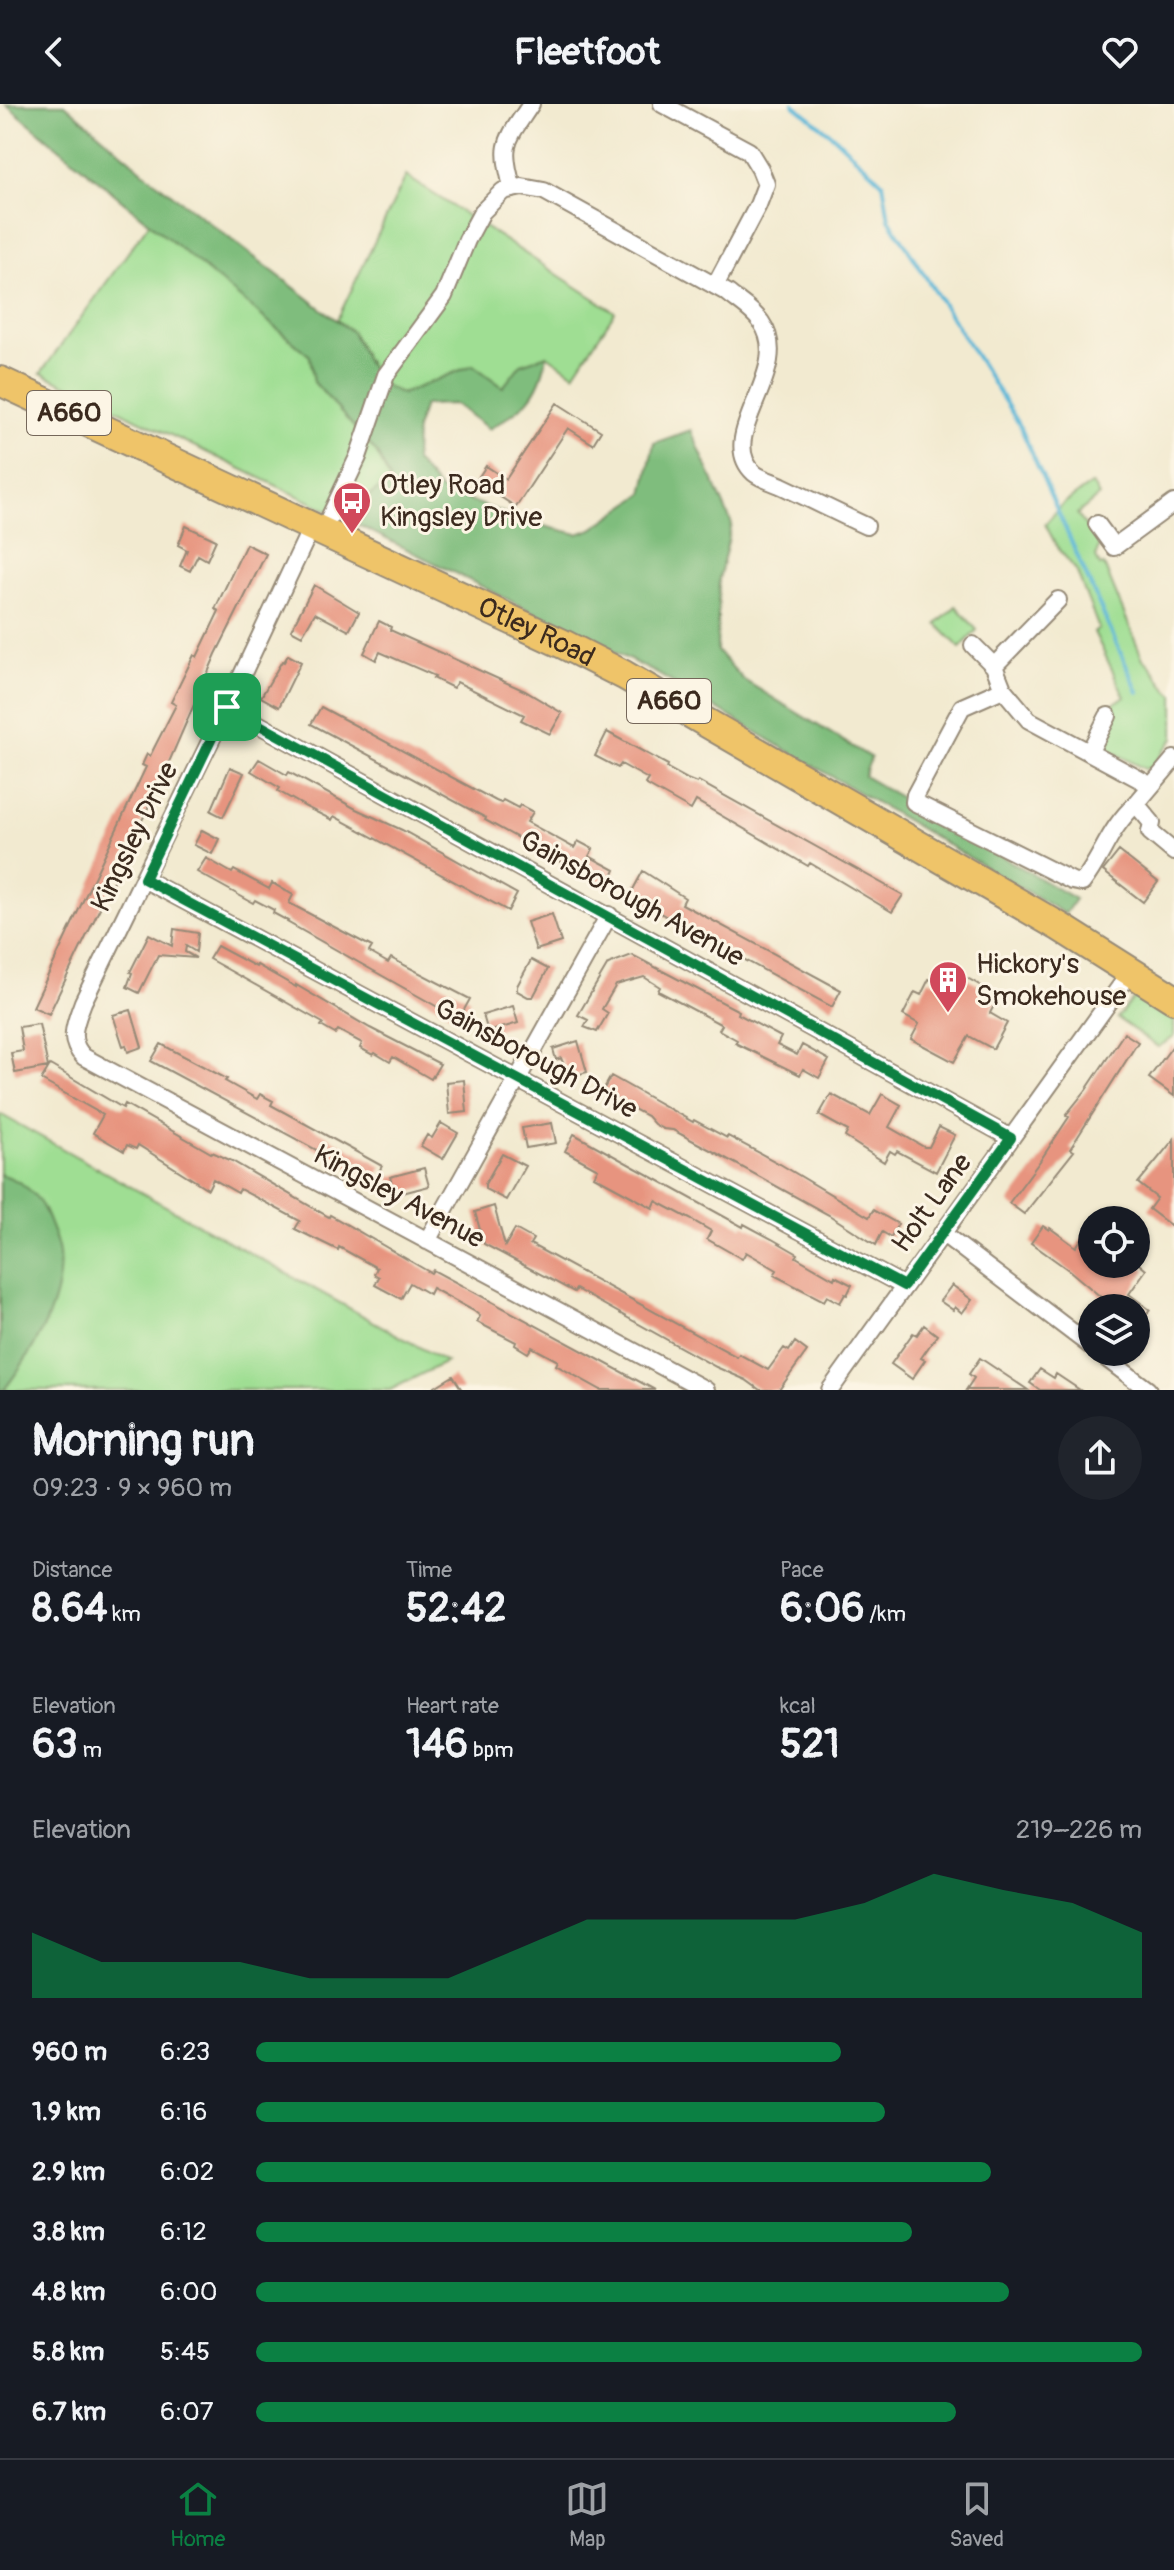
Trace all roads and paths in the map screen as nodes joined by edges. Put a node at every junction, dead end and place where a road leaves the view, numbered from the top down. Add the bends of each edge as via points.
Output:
1 (531, 104) edge
2 (662, 104) edge
3 (513, 189) junction
4 (715, 286) junction
5 (0, 381) edge
6 (1174, 503) edge
7 (1097, 524) dead end
8 (866, 526) dead end
9 (317, 529) junction
10 (1058, 600) dead end
11 (973, 645) dead end
12 (994, 666) junction
13 (1003, 689) junction
14 (227, 707) junction
15 (1108, 716) dead end
16 (1090, 751) junction
17 (1174, 759) edge
18 (1150, 785) junction
19 (1136, 804) junction
20 (1174, 852) edge
21 (144, 879) junction
22 (609, 915) junction
23 (1132, 970) junction
24 (1174, 999) edge
25 (74, 1042) joint
26 (517, 1078) junction
27 (1011, 1138) junction
28 (942, 1233) junction
29 (427, 1241) junction
30 (904, 1286) junction
31 (1078, 1336) edge
32 (1116, 1366) edge
33 (706, 1390) edge
34 (830, 1390) edge
35 (1148, 1390) edge

1 - 3 street via 505,149
2 - 4 street via 749,151 766,184
3 - 4 street via 544,191
3 - 9 street, Kingsley Drive via 503,191 482,212 444,296 386,375 358,457
4 - 8 street via 745,306 769,338 768,369 743,431 742,451 754,473
5 - 9 highway, Otley Road / A660
6 - 7 street via 1114,547
9 - 14 street, Kingsley Drive
9 - 23 highway, Otley Road / A660 via 624,675
10 - 12 street
11 - 12 street
12 - 13 street
13 - 16 street via 1029,720
13 - 19 street via 962,707 914,802 1082,883 1110,834
14 - 21 street, Kingsley Drive
14 - 22 street, Gainsborough Avenue
15 - 16 street
16 - 18 street
17 - 18 street
18 - 19 street
19 - 20 street via 1152,823 1150,832
21 - 25 street, Kingsley Drive via 83,1002
21 - 26 street, Gainsborough Drive
22 - 26 street
22 - 27 street, Gainsborough Avenue
23 - 24 highway, Otley Road / A660
23 - 27 street, Holt Lane
25 - 29 street, Kingsley Avenue via 84,1057
26 - 29 street
26 - 30 street, Gainsborough Drive
27 - 28 street, Holt Lane
28 - 30 street, Holt Lane
28 - 31 street
29 - 33 street, Kingsley Avenue
30 - 34 street, Holt Lane
32 - 35 street

